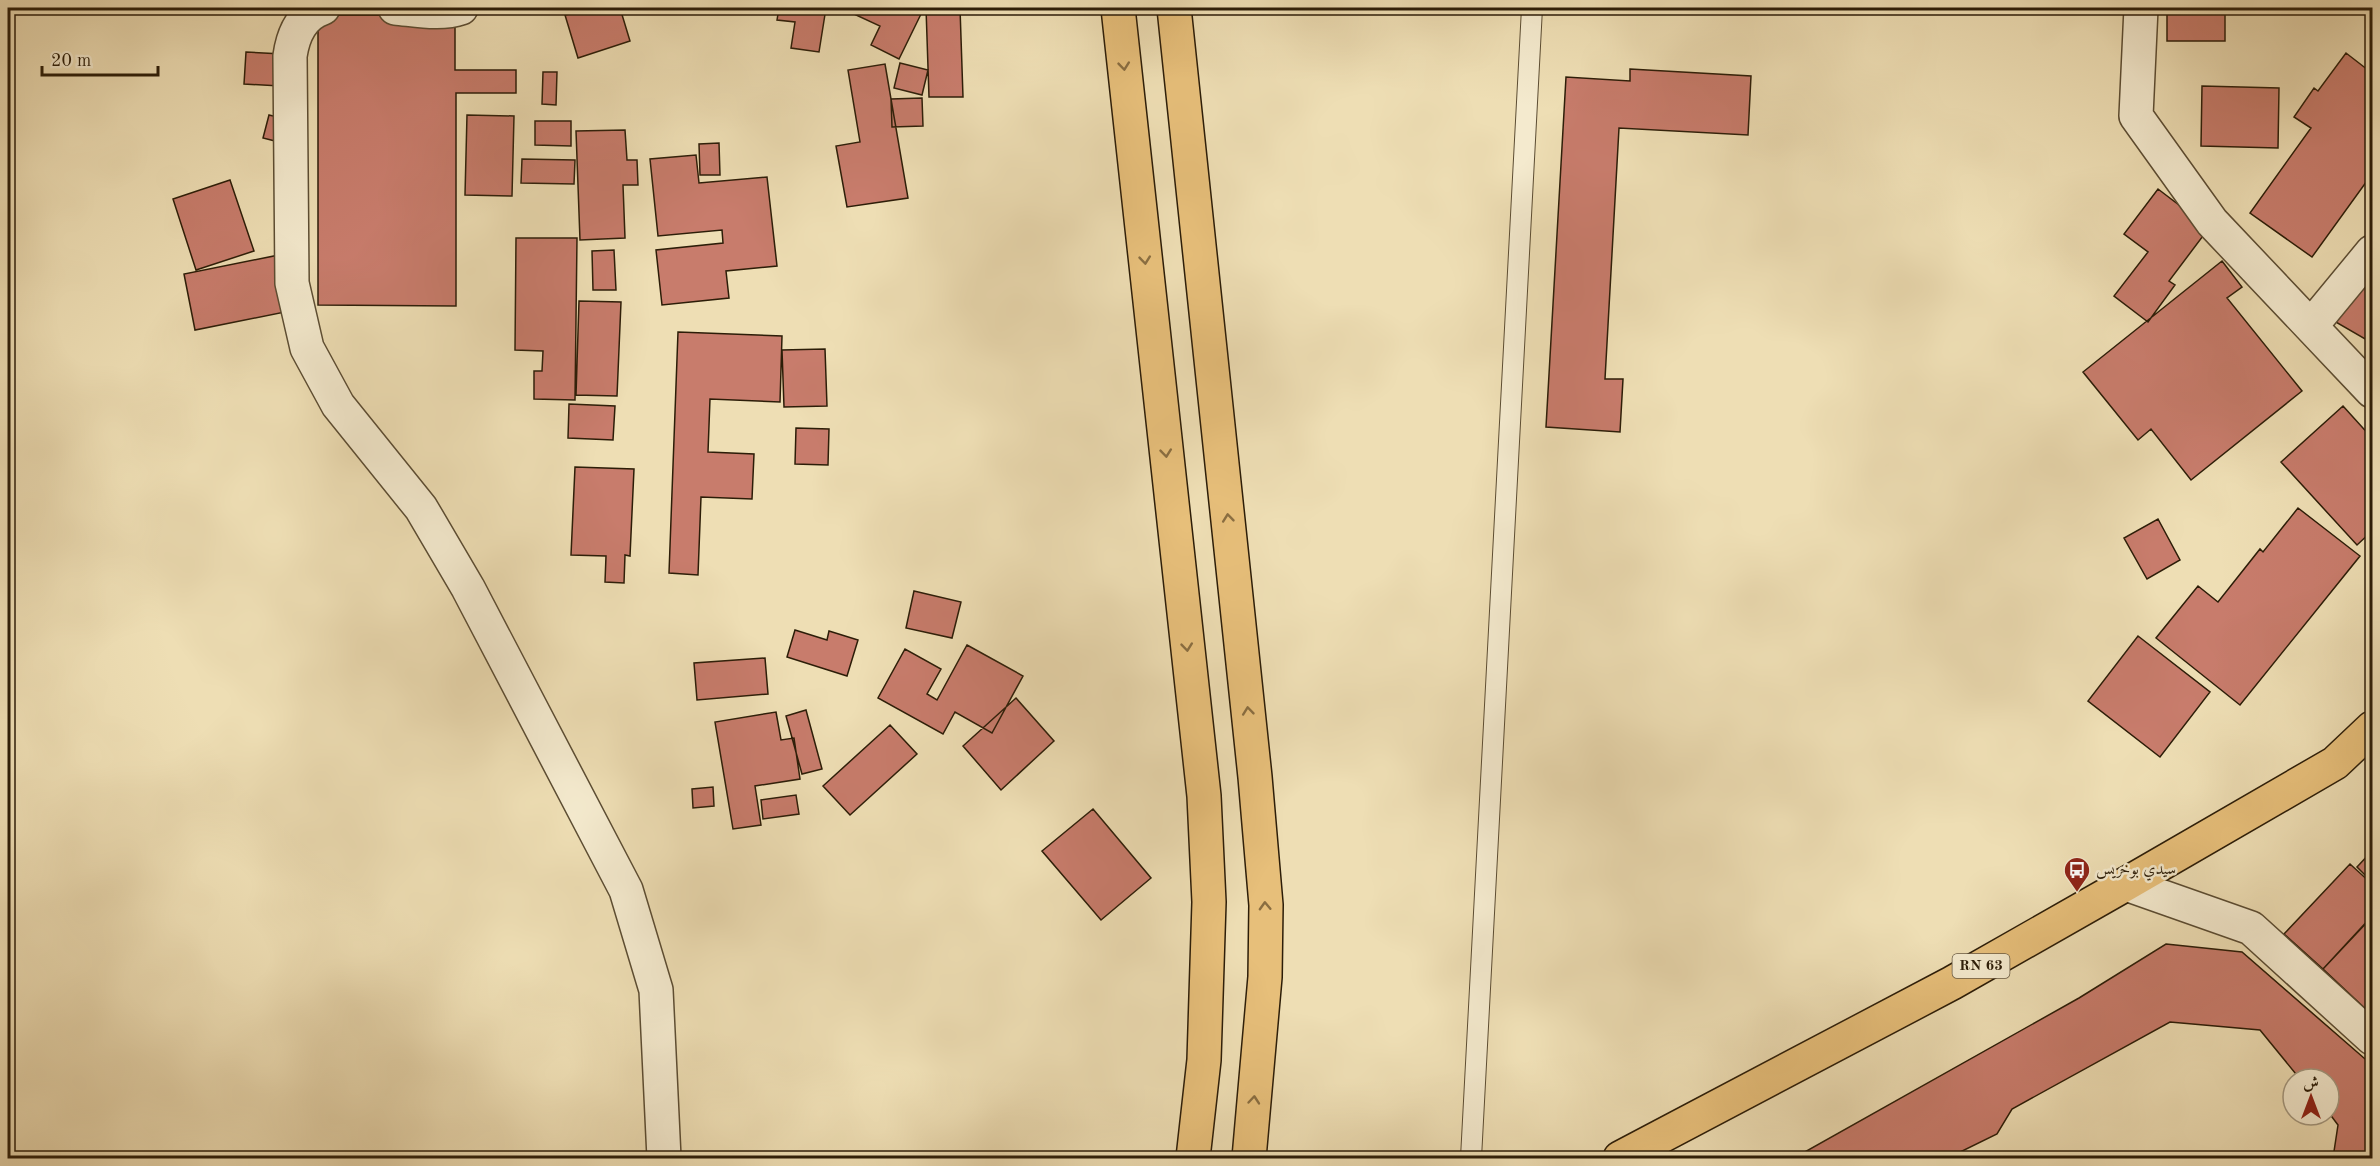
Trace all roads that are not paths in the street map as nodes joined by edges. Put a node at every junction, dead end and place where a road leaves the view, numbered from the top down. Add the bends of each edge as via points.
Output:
1 (323, 8) edge
2 (395, 8) edge
3 (461, 8) edge
4 (1118, 8) edge
5 (1174, 8) edge
6 (1532, 8) edge
7 (2141, 8) edge
8 (2373, 252) edge
9 (2312, 326) junction
10 (2373, 391) edge
11 (2373, 728) edge
12 (2126, 884) junction
13 (2373, 1038) edge
14 (664, 1158) edge
15 (1193, 1158) edge
16 (1249, 1158) edge
17 (1470, 1158) edge
18 (1620, 1158) edge

1 - 14 street via 302,22 293,38 290,56 292,283 307,348 338,405 421,508 468,588 626,890 656,990
2 - 3 street
4 -> 15 main road via 1204,796 1209,913 1204,1060
16 -> 5 main road via 1265,977 1266,905
6 - 17 lane
7 - 9 street via 2136,116 2212,222
8 - 9 street
9 - 10 street
11 - 12 main road, RN 63 via 2335,763
12 - 13 street via 2251,928
12 - 18 main road, RN 63 via 1952,982

